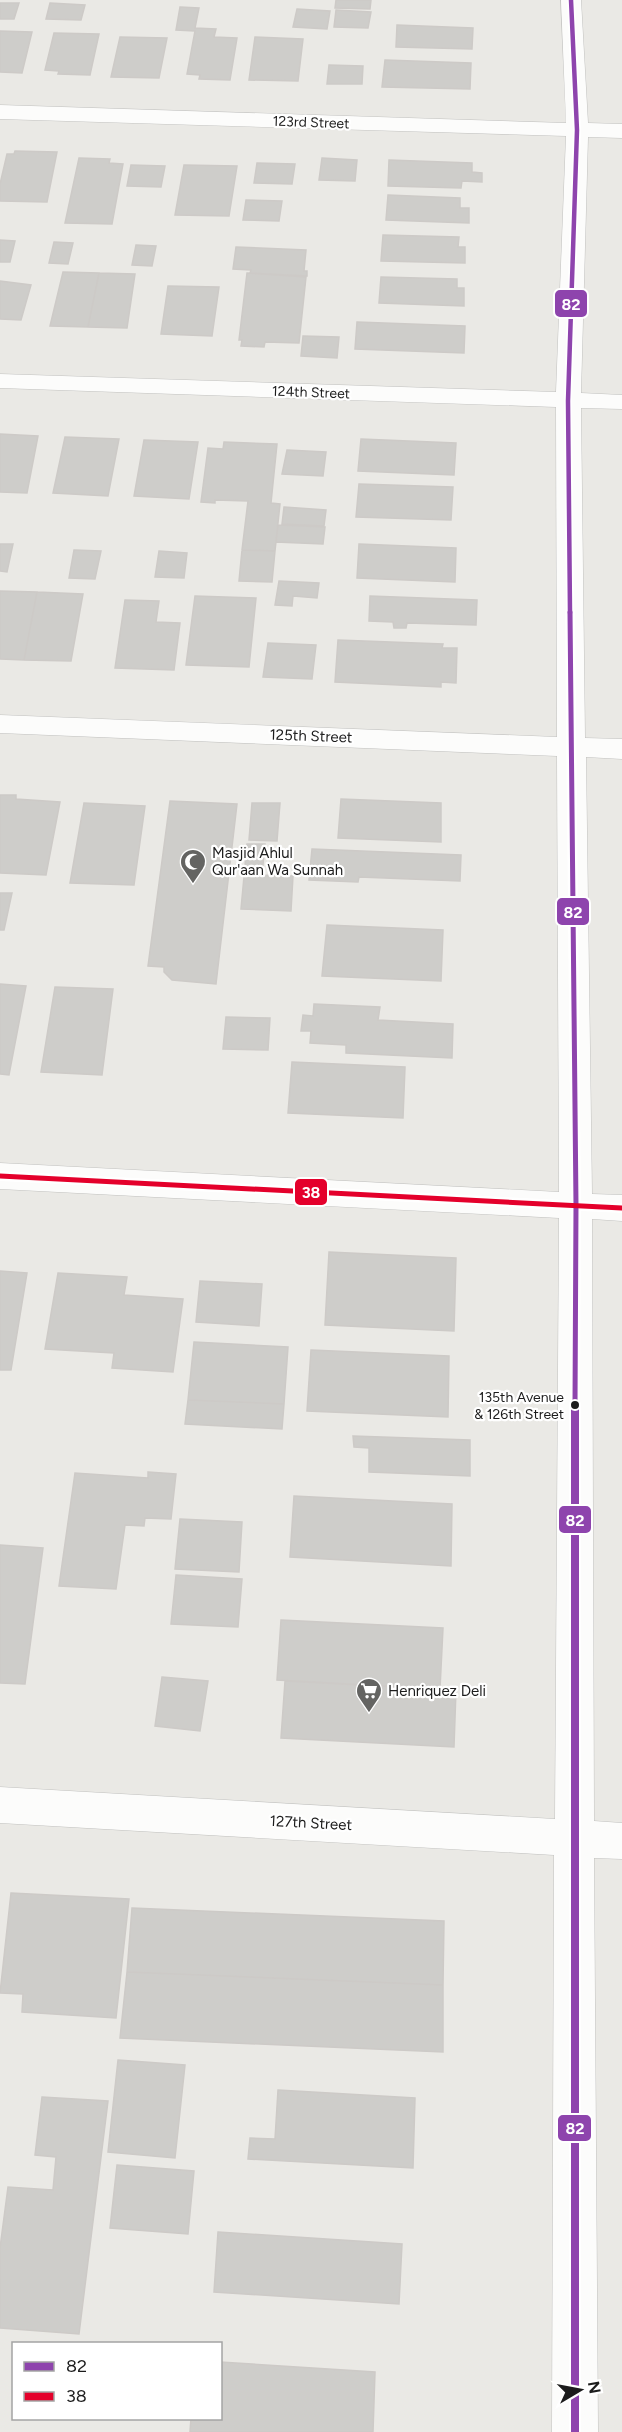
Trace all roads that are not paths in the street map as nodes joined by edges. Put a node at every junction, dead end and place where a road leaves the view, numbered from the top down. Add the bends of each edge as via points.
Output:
1 (571, 0) edge
2 (0, 112) edge
3 (577, 130) junction
4 (622, 131) edge
5 (0, 381) edge
6 (568, 401) junction
7 (622, 402) edge
8 (0, 724) edge
9 (572, 746) junction
10 (622, 748) edge
11 (0, 1176) edge
12 (576, 1205) junction
13 (622, 1208) edge
14 (0, 1805) edge
15 (574, 1839) junction
16 (622, 1841) edge
17 (575, 2432) edge

1 - 3 street
2 - 3 street, 123rd Street
3 - 4 street, 123rd Street
3 - 6 street
5 - 6 street, 124th Street
6 - 7 street, 124th Street
6 - 9 street
8 - 9 street, 125th Street
9 - 10 street, 125th Street
9 - 12 street
11 - 12 street
12 - 13 street
12 - 15 street
14 - 15 street, 127th Street
15 - 16 street, 127th Street
15 - 17 street

